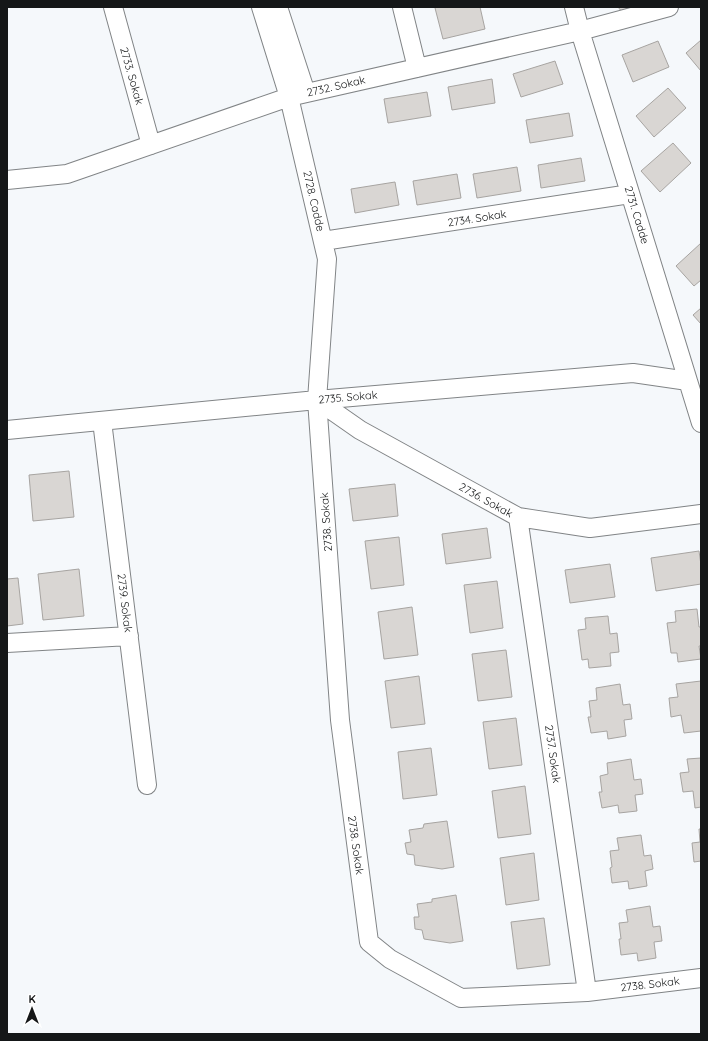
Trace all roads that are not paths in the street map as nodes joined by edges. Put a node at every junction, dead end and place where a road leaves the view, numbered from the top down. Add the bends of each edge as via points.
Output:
1 (113, 7) edge
2 (261, 7) edge
3 (278, 7) edge
4 (402, 7) edge
5 (574, 7) edge
6 (669, 7) edge
7 (580, 31) junction
8 (417, 68) junction
9 (298, 95) junction
10 (151, 145) junction
11 (7, 180) edge
12 (630, 194) junction
13 (323, 241) junction
14 (688, 381) junction
15 (317, 400) junction
16 (102, 421) junction
17 (701, 423) edge
18 (7, 430) edge
19 (701, 514) edge
20 (518, 517) junction
21 (129, 636) junction
22 (7, 643) edge
23 (147, 785) dead end
24 (701, 978) edge
25 (588, 992) junction

1 - 10 street, 2733. Sokak
2 - 9 street, 2728. Cadde
3 - 9 street, 2728. Cadde
4 - 8 street
5 - 7 street, 2731. Cadde
6 - 7 street, 2732. Sokak
7 - 8 street, 2732. Sokak
7 - 12 street, 2731. Cadde
8 - 9 street, 2732. Sokak
9 - 10 street, 2732. Sokak
9 - 13 street, 2728. Cadde
10 - 11 street, 2732. Sokak via 67,174
12 - 13 street, 2734. Sokak
12 - 14 street, 2731. Cadde
13 - 15 street, 2728. Cadde via 327,259
14 - 15 street, 2735. Sokak via 632,373
14 - 17 street, 2731. Cadde
15 - 16 street, 2735. Sokak
15 - 20 street, 2736. Sokak via 360,430
15 - 25 street, 2738. Sokak via 340,720 369,942 390,959 462,998
16 - 18 street, 2735. Sokak
16 - 21 street, 2739. Sokak
19 - 20 street, 2736. Sokak via 590,528
20 - 25 street, 2737. Sokak
21 - 22 street
21 - 23 street, 2739. Sokak
24 - 25 street, 2738. Sokak

